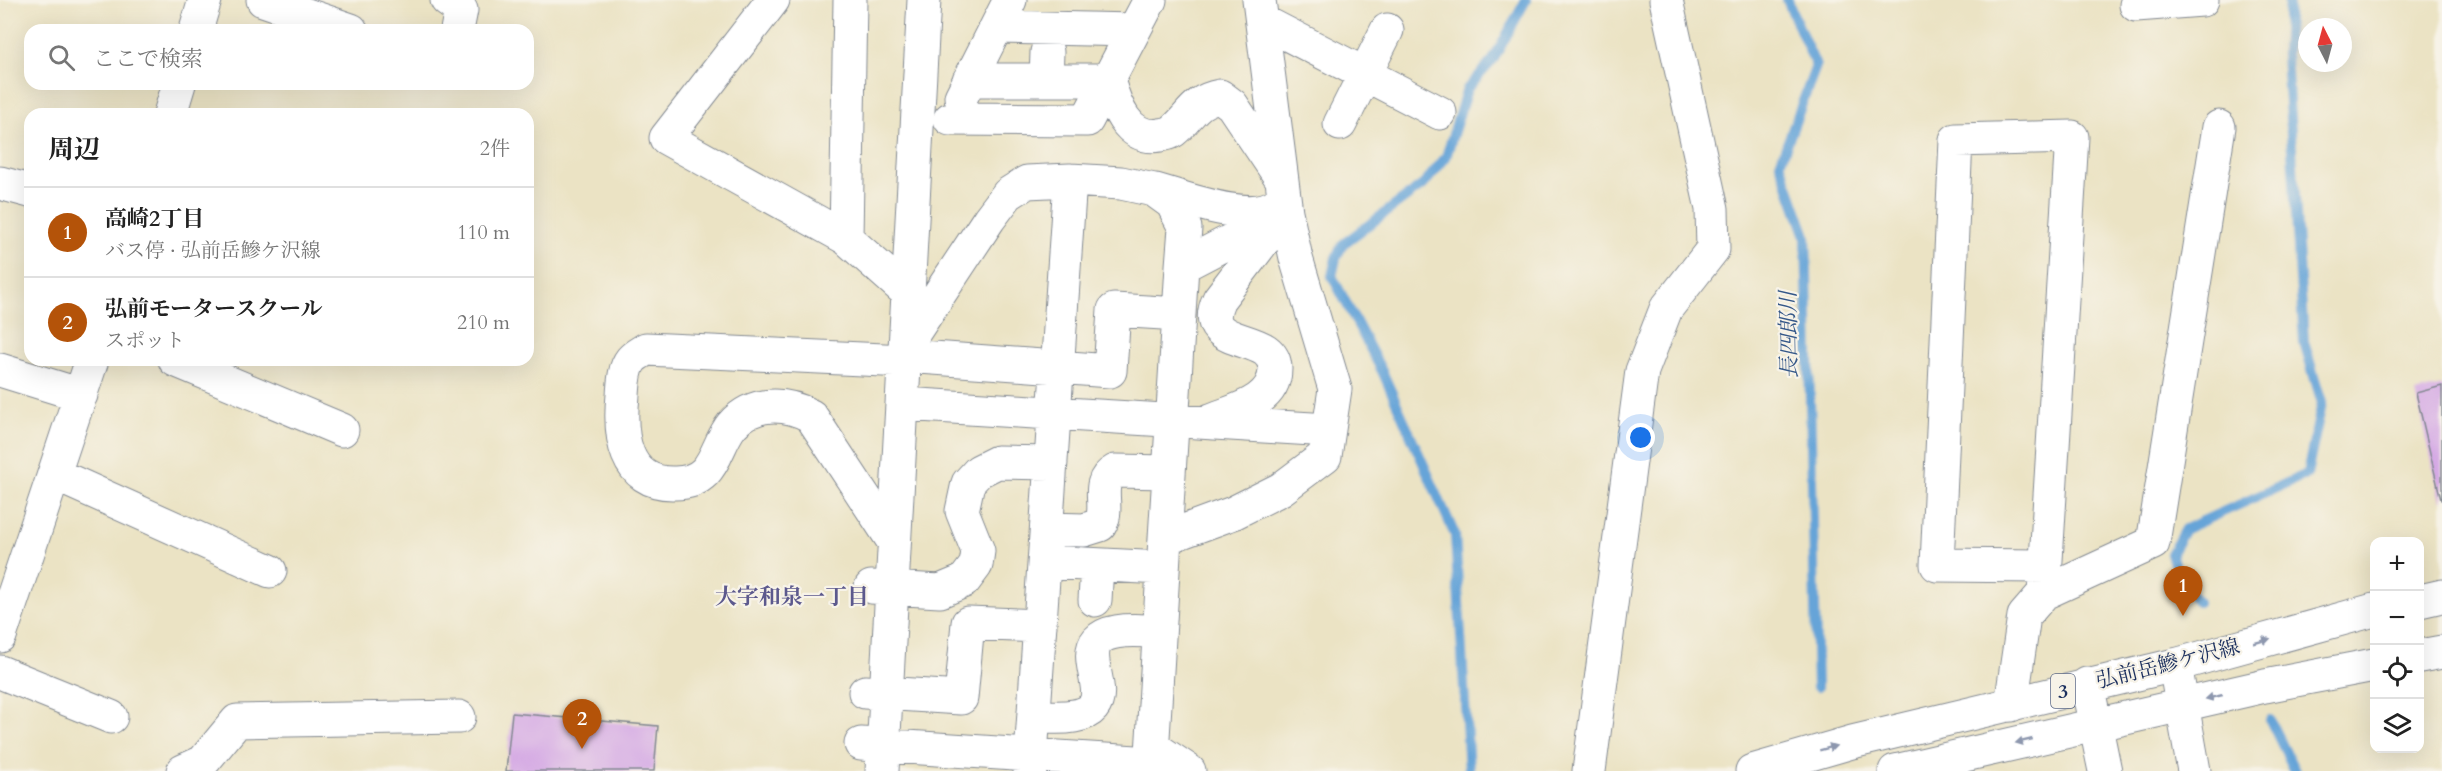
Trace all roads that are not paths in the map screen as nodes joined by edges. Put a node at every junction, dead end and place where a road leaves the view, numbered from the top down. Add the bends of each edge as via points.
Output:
1 (205, 0) edge
2 (263, 0) edge
3 (447, 0) edge
4 (773, 0) edge
5 (850, 0) edge
6 (924, 0) edge
7 (1150, 0) edge
8 (1666, 0) edge
9 (2202, 0) edge
10 (2136, 5) dead end
11 (1261, 10) edge
12 (1003, 14) edge
13 (198, 24) edge
14 (333, 24) edge
15 (459, 24) edge
16 (1134, 30) junction
17 (1388, 30) dead end
18 (1365, 75) junction
19 (969, 80) junction
20 (1108, 80) junction
21 (177, 90) edge
22 (172, 108) edge
23 (1440, 113) dead end
24 (950, 119) junction
25 (1340, 124) dead end
26 (2219, 127) dead end
27 (1070, 180) junction
28 (0, 183) edge
29 (24, 189) edge
30 (1154, 190) junction
31 (914, 191) junction
32 (1285, 196) junction
33 (846, 238) junction
34 (1182, 266) junction
35 (909, 294) junction
36 (1179, 314) junction
37 (906, 353) junction
38 (90, 366) edge
39 (189, 366) edge
40 (1058, 367) junction
41 (0, 370) edge
42 (81, 394) junction
43 (903, 404) junction
44 (1055, 414) junction
45 (1171, 421) junction
46 (1203, 423) junction
47 (342, 430) dead end
48 (1329, 430) junction
49 (1051, 463) junction
50 (1169, 472) junction
51 (54, 474) junction
52 (1047, 529) junction
53 (894, 542) junction
54 (1164, 553) junction
55 (1045, 562) junction
56 (1097, 564) junction
57 (270, 571) dead end
58 (2045, 580) junction
59 (8, 588) edge
60 (892, 588) junction
61 (2442, 596) edge
62 (1095, 600) dead end
63 (2424, 600) edge
64 (2370, 611) edge
65 (1040, 626) junction
66 (1159, 632) junction
67 (0, 636) edge
68 (2442, 652) edge
69 (2424, 655) edge
70 (2175, 665) junction
71 (2370, 666) edge
72 (0, 672) edge
73 (2087, 684) junction
74 (875, 692) junction
75 (2011, 705) junction
76 (2182, 705) junction
77 (1034, 716) junction
78 (111, 717) dead end
79 (459, 717) dead end
80 (2095, 724) junction
81 (871, 758) edge
82 (1152, 760) edge
83 (978, 762) edge
84 (1031, 764) edge
85 (1788, 765) edge
86 (183, 771) edge
87 (1189, 771) edge
88 (1589, 771) edge
89 (1752, 771) edge
90 (1895, 771) edge
91 (2105, 771) edge
92 (2194, 771) edge

1 - 13 street
2 - 14 street
3 - 15 street via 461,10
4 - 33 street via 666,138
5 - 33 street
6 - 31 street
7 - 16 street
8 - 88 street via 1712,209 1713,249 1665,309 1642,371
9 - 10 street
11 - 18 street
11 - 32 street
12 - 16 street
12 - 19 street
16 - 20 street
17 - 18 street
18 - 23 street
18 - 25 street
19 - 20 street via 1046,66
19 - 24 street
20 - 24 street via 1087,120
20 - 32 street via 1122,117 1136,130 1152,136 1170,133 1204,99 1220,96 1232,105
21 - 22 street
24 - 31 street
26 - 58 street via 2154,543
27 - 30 street via 1121,183
27 - 37 street via 1027,182 1008,194
27 - 40 street
28 - 29 street
30 - 32 street via 1234,211 1254,212 1275,206
30 - 34 street via 1173,203 1185,228
31 - 35 street
32 - 34 street
32 - 46 street via 1219,299 1214,315 1227,337 1267,352 1273,359 1274,380 1256,401
32 - 48 street via 1296,258 1335,389
33 - 35 street
34 - 36 street
35 - 37 street
36 - 40 street via 1114,310 1110,370
36 - 45 street
37 - 40 street
37 - 43 street
37 - 53 street via 646,349 632,359 625,372 622,403 624,450 651,480 675,484 696,477 712,465 732,426 750,411 777,404 797,408 812,416
38 - 42 street
39 - 47 street
40 - 44 street
41 - 42 street
42 - 51 street
43 - 44 street
43 - 53 street
44 - 45 street
44 - 49 street
45 - 46 street
45 - 50 street
46 - 48 street
48 - 54 street via 1325,456 1281,489
49 - 52 street
49 - 60 street via 1004,462 979,471 968,483 962,511 978,551 976,565 964,581 939,591
50 - 52 street via 1115,471 1104,484 1105,517 1100,525 1084,530
50 - 54 street
51 - 57 street
51 - 59 street
52 - 55 street
53 - 60 street
54 - 56 street
54 - 66 street
55 - 56 street
55 - 65 street
56 - 62 street
58 - 58 street via 2072,138 1956,140 1937,565
58 - 75 street via 2024,616
59 - 67 street
60 - 74 street
61 - 63 street
70 -> 64 street, 弘前岳鰺ケ沢線 / 3
65 - 74 street via 968,623 961,698
65 - 77 street
66 - 77 street via 1127,629 1103,636 1094,644 1091,654 1099,688 1099,700 1092,709 1084,716 1069,718
66 - 82 street
68 - 69 street
70 - 73 street, 弘前岳鰺ケ沢線 / 3
70 - 76 street
71 -> 76 street, 3
72 - 78 street
73 - 75 street, 弘前岳鰺ケ沢線 / 3
73 - 80 street
74 - 81 street
85 -> 75 street, 弘前岳鰺ケ沢線 / 3
76 - 80 street, 3
76 - 92 street
77 - 84 street
79 - 86 street via 237,721 203,762
80 -> 90 street, 3
80 - 91 street
81 - 83 street
82 - 84 street
82 - 87 street
83 - 84 street
85 - 89 street, 弘前岳鰺ケ沢線 / 3

